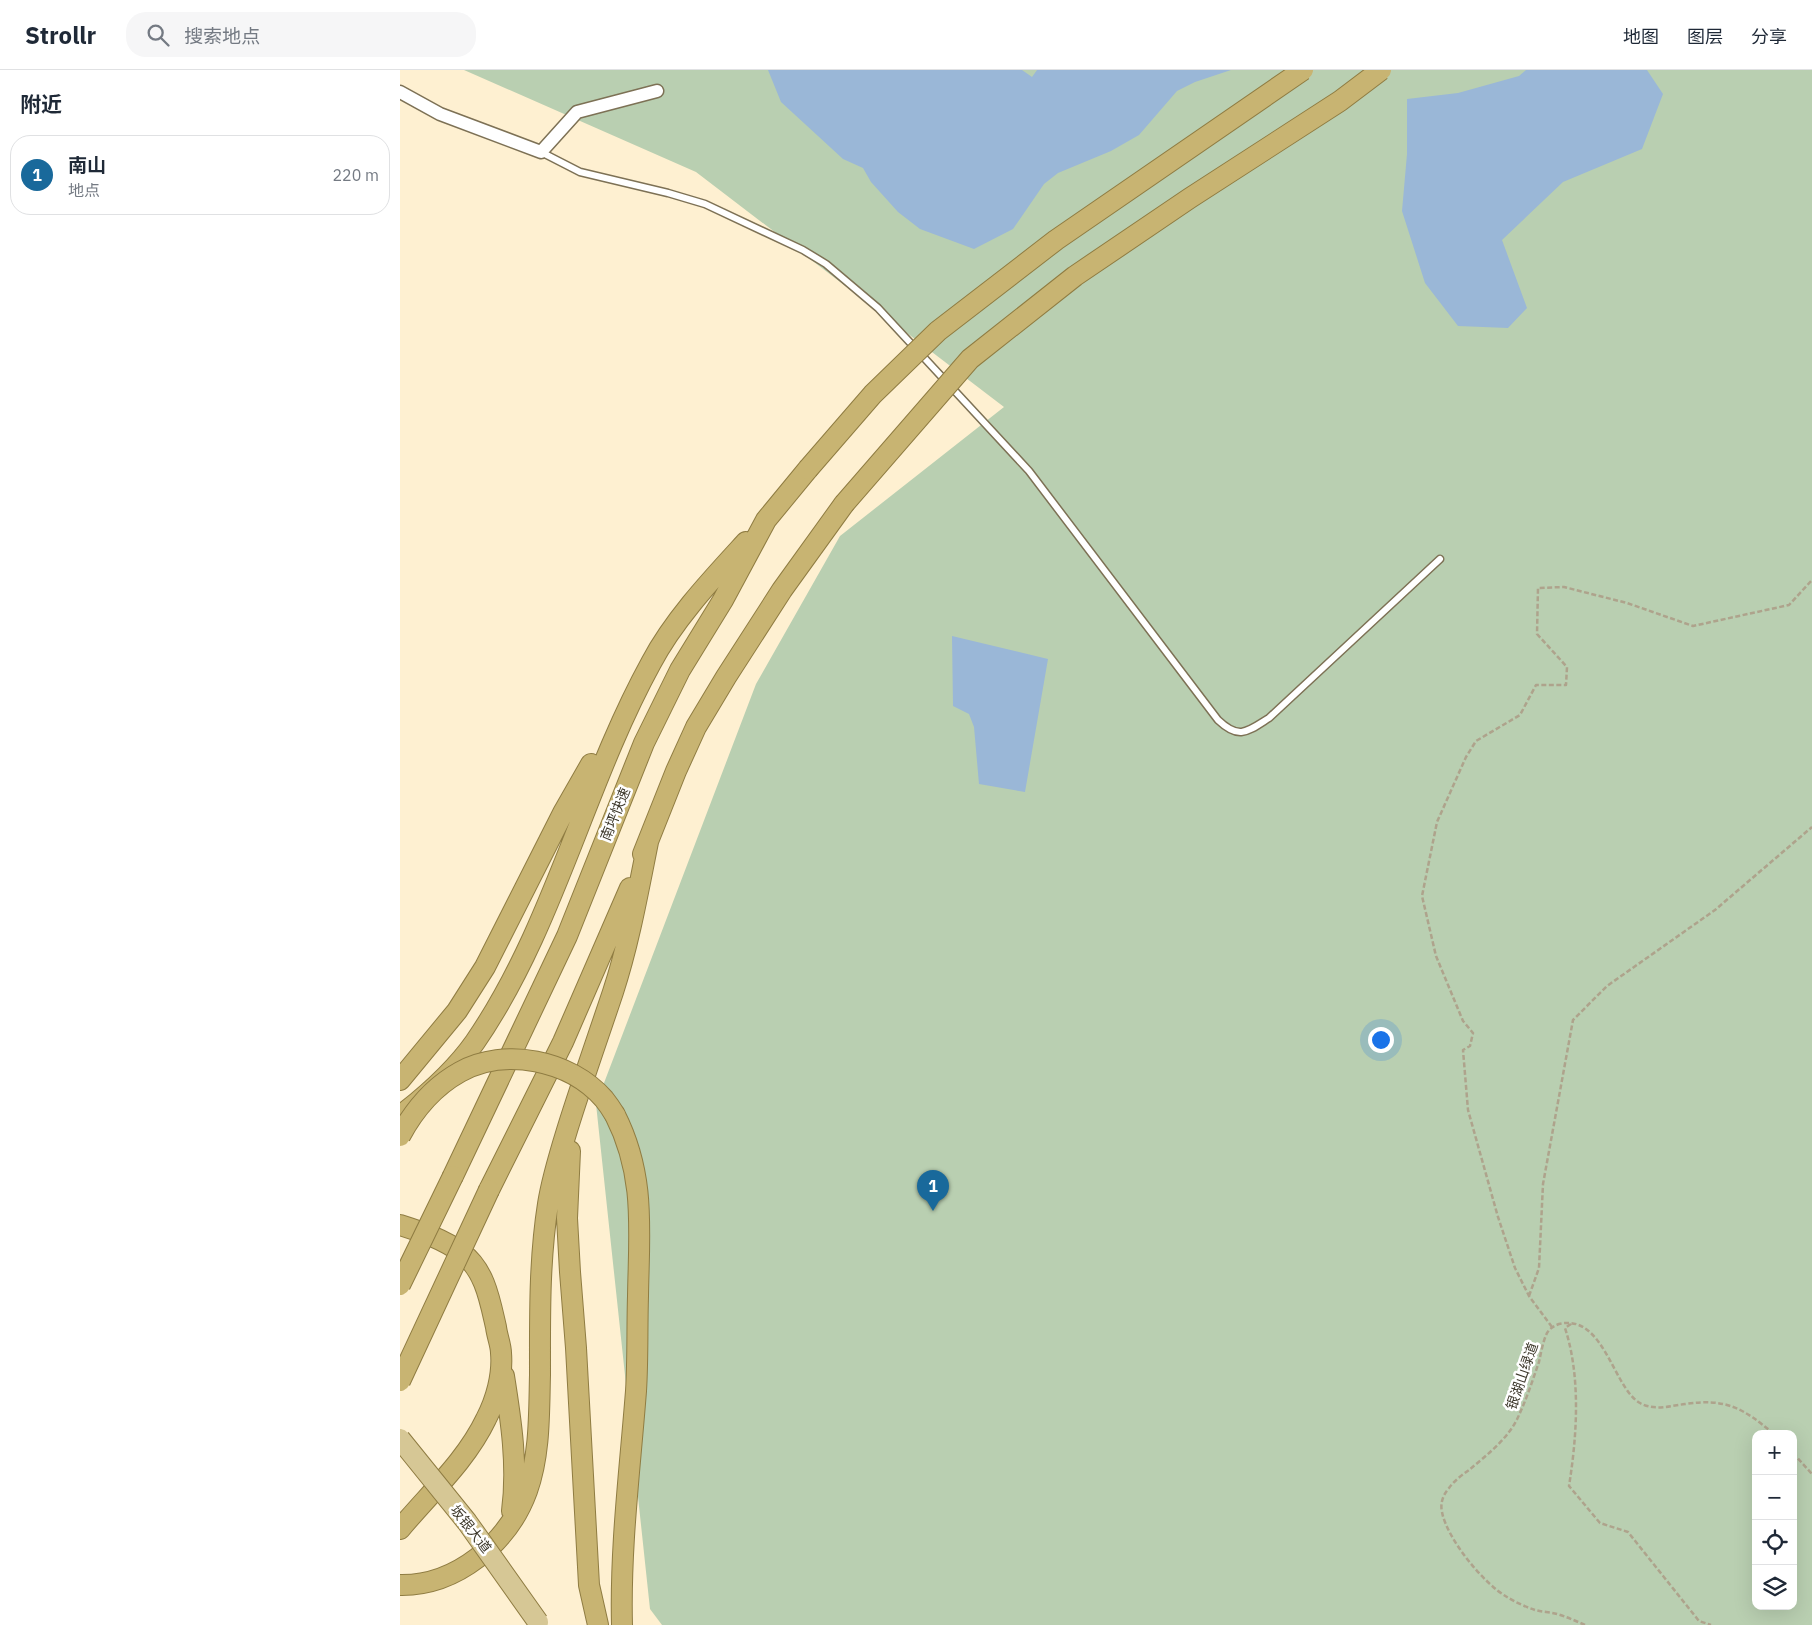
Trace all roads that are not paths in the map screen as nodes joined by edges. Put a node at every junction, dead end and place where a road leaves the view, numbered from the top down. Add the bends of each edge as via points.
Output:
1 (1303, 70) edge
2 (1381, 70) edge
3 (657, 91) dead end
4 (400, 92) edge
5 (541, 152) junction
6 (766, 520) junction
7 (1440, 559) dead end
8 (626, 710) junction
9 (648, 842) junction
10 (400, 1080) edge
11 (573, 1111) junction
12 (400, 1116) edge
13 (400, 1136) edge
14 (400, 1225) edge
15 (400, 1286) edge
16 (501, 1353) junction
17 (400, 1381) edge
18 (400, 1439) edge
19 (510, 1525) junction
20 (400, 1529) edge
21 (400, 1585) edge
22 (538, 1622) dead end
23 (598, 1625) edge
24 (622, 1625) edge

1 - 6 highway, 南坪快速, bridge via 1056,240 938,331 873,394
2 - 9 highway, bridge via 1340,101 1075,276 970,359 844,504 782,590 696,727
3 - 5 street via 577,112
4 - 5 street via 440,114
5 - 7 lane via 580,172 705,204 803,250 841,276 878,308 1029,471 1228,730 1236,733 1248,731 1269,718
6 - 8 highway via 675,625 651,661
6 - 15 highway, 南坪快速, bridge via 680,670 644,742 567,936
8 - 10 highway via 563,813 485,967 457,1012
8 - 12 highway via 541,920 502,999 459,1061
9 - 11 highway via 613,992
9 - 17 highway, bridge via 563,1042
11 - 19 highway via 556,1166 543,1236 539,1422 534,1462 527,1492
11 - 23 highway via 567,1218 589,1585
13 - 24 highway, bridge via 418,1108 444,1082 480,1064 515,1059 548,1064 578,1078 605,1100 624,1134 639,1196 636,1388 623,1565
14 - 16 highway via 422,1232 463,1254 479,1274 488,1293
16 - 19 highway via 513,1446 514,1491
16 - 20 highway via 496,1393 482,1427 450,1471
18 - 22 main road, 坂银大道, bridge via 492,1556
19 - 21 highway via 482,1554 460,1570 435,1580

